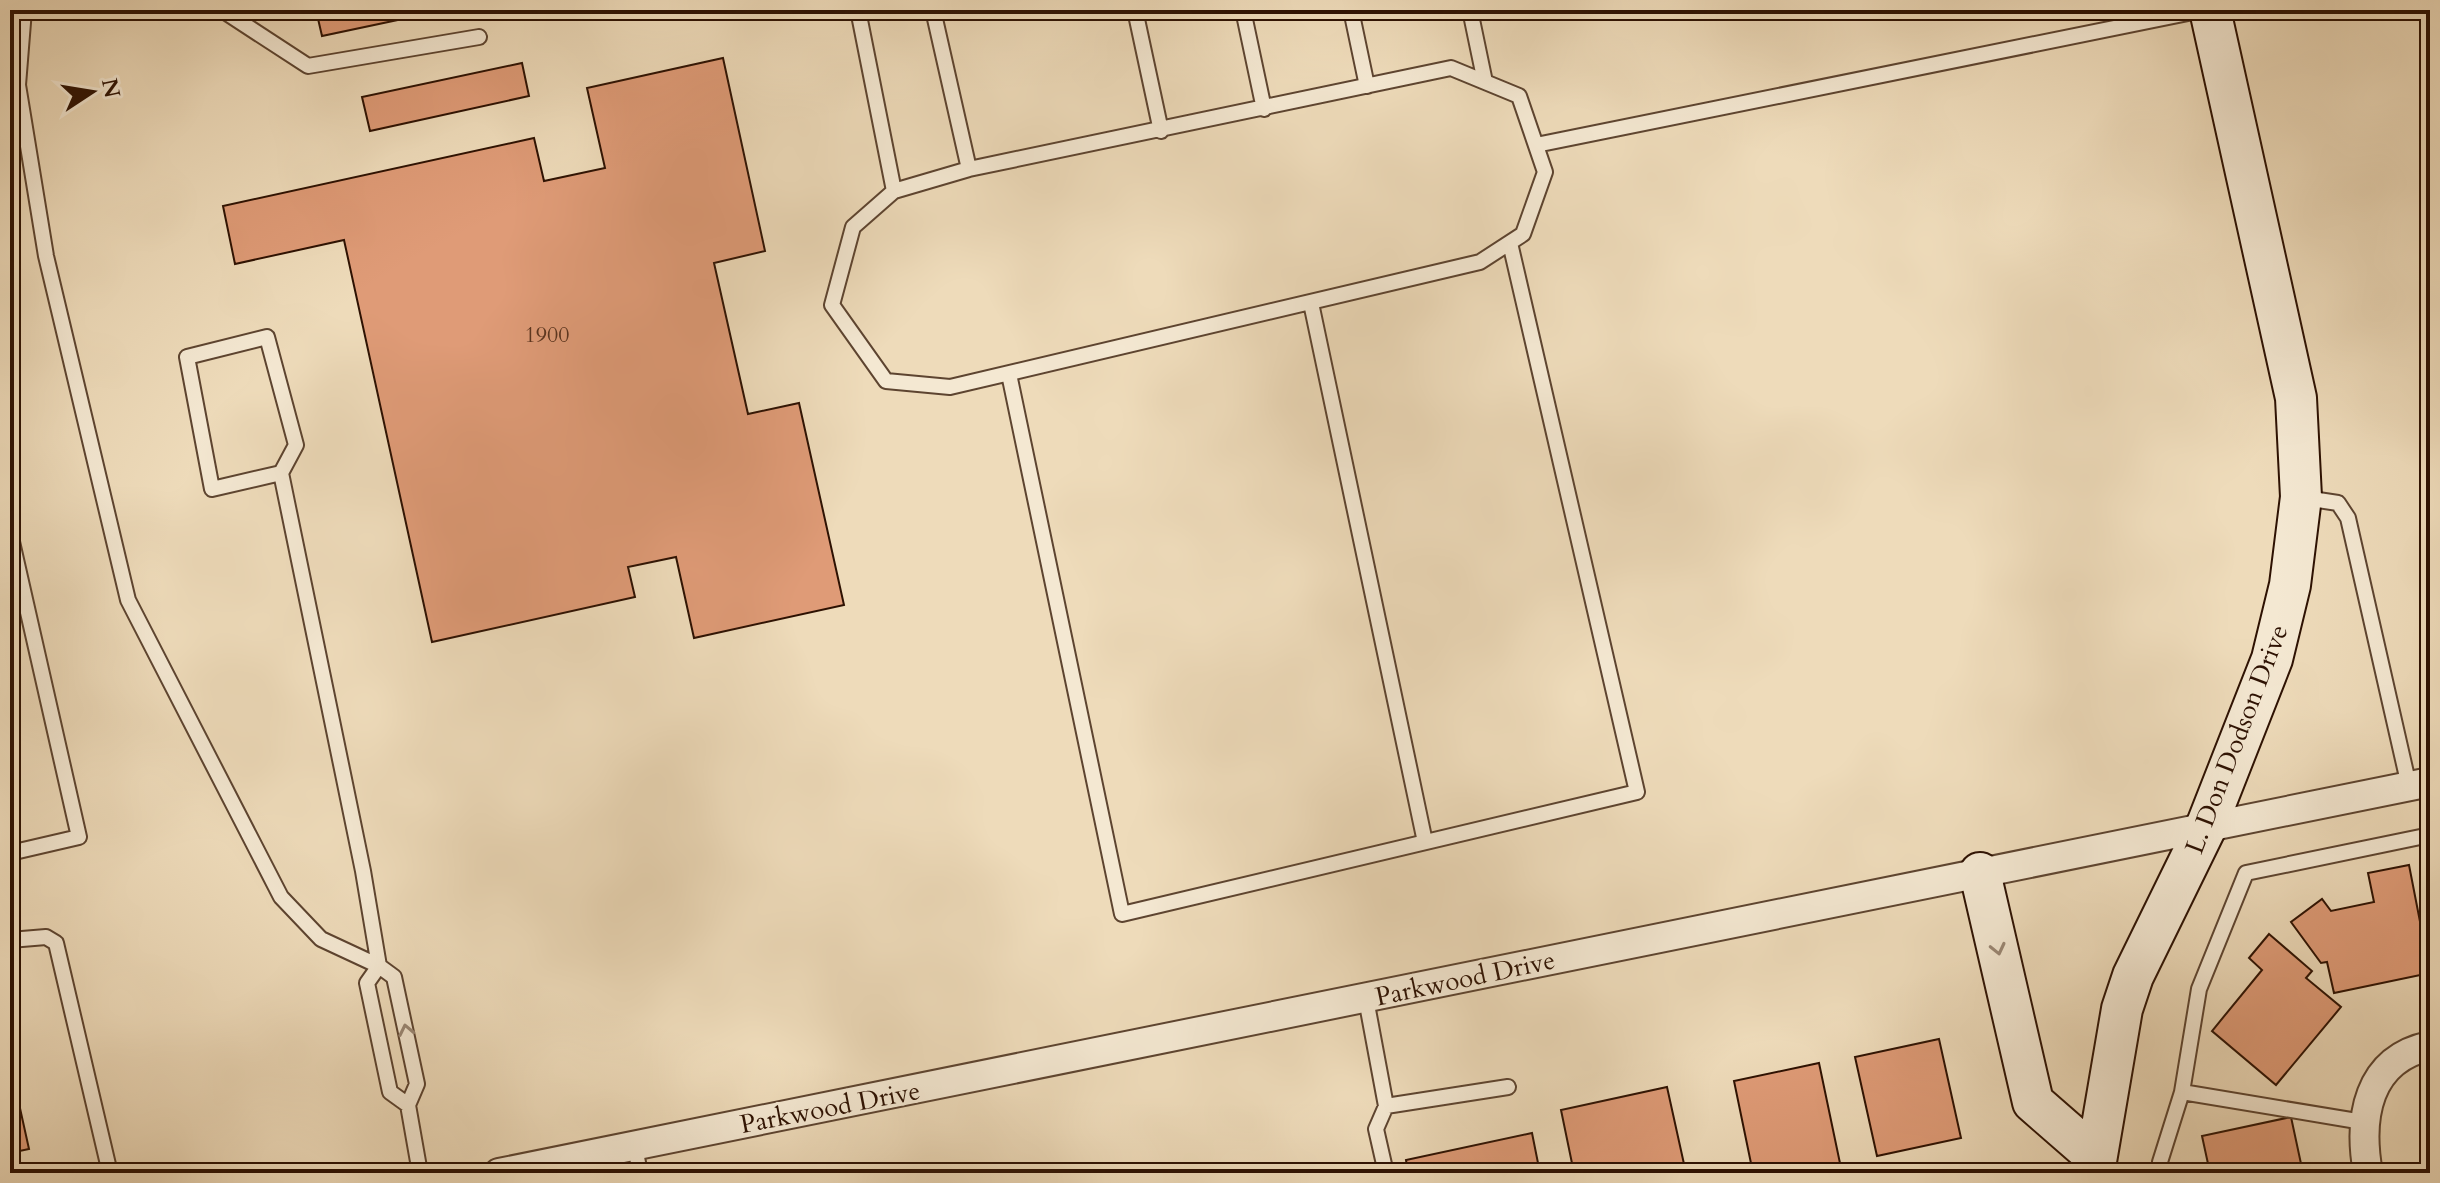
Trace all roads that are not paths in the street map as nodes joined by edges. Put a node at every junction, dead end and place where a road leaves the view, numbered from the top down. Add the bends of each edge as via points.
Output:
1 (24, 10) edge
2 (222, 10) edge
3 (858, 10) edge
4 (933, 10) edge
5 (1135, 10) edge
6 (1243, 10) edge
7 (1351, 10) edge
8 (1470, 10) edge
9 (2203, 10) edge
10 (2210, 10) edge
11 (479, 37) dead end
12 (1485, 82) junction
13 (1367, 86) junction
14 (1264, 109) junction
15 (1161, 131) junction
16 (1536, 145) junction
17 (969, 169) junction
18 (894, 191) junction
19 (1510, 243) junction
20 (1311, 303) junction
21 (1009, 374) junction
22 (281, 473) junction
23 (2301, 497) junction
24 (10, 533) edge
25 (2420, 784) edge
26 (2206, 827) junction
27 (2430, 835) edge
28 (1425, 842) junction
29 (10, 853) edge
30 (1980, 873) junction
31 (10, 940) edge
32 (379, 966) junction
33 (1366, 999) junction
34 (2430, 1046) edge
35 (1508, 1087) dead end
36 (2182, 1092) junction
37 (408, 1105) junction
38 (1386, 1106) junction
39 (2363, 1122) junction
40 (638, 1160) edge
41 (2095, 1165) edge
42 (110, 1173) edge
43 (420, 1173) edge
44 (499, 1173) edge
45 (1386, 1173) edge
46 (2161, 1173) edge
47 (2368, 1173) edge

1 - 32 lane via 18,85 46,256 128,600 281,897 321,939
2 - 11 lane via 308,66
3 - 18 lane
4 - 17 lane
5 - 15 lane
6 - 14 lane
7 - 13 lane
8 - 12 lane
9 - 16 lane
10 - 23 street, L. Don Dodson Drive via 2296,398
12 - 13 lane via 1451,68
12 - 16 lane via 1519,96
13 - 14 lane
14 - 15 lane
15 - 17 lane
16 - 19 lane via 1545,172 1523,234
17 - 18 lane
18 - 21 lane via 853,227 832,305 886,381 950,387
19 - 20 lane via 1480,262
19 - 28 lane via 1637,792
20 - 21 lane
20 - 28 lane
21 - 28 lane via 1122,914
22 - 22 lane via 296,445 267,337 187,357 212,489
22 - 32 lane
23 - 25 lane via 2338,503 2348,518
23 - 26 street, L. Don Dodson Drive via 2290,585 2272,659
24 - 29 lane via 79,837
25 - 26 street, Parkwood Drive
26 - 30 street, Parkwood Drive
26 - 41 street, L. Don Dodson Drive via 2126,998
27 - 36 lane via 2246,873 2199,989
30 - 33 street, Parkwood Drive
30 -> 41 street via 2033,1102
31 - 42 lane via 46,937 56,943
37 -> 32 lane via 417,1084 394,977
32 - 37 lane via 367,983 390,1092
33 - 38 lane
33 - 40 street, Parkwood Drive
34 - 39 street via 2410,1050 2373,1085
35 - 38 lane
36 - 39 lane
36 - 46 lane
37 - 43 lane
38 - 45 lane via 1376,1129
39 - 47 street
40 - 44 street, Parkwood Drive

